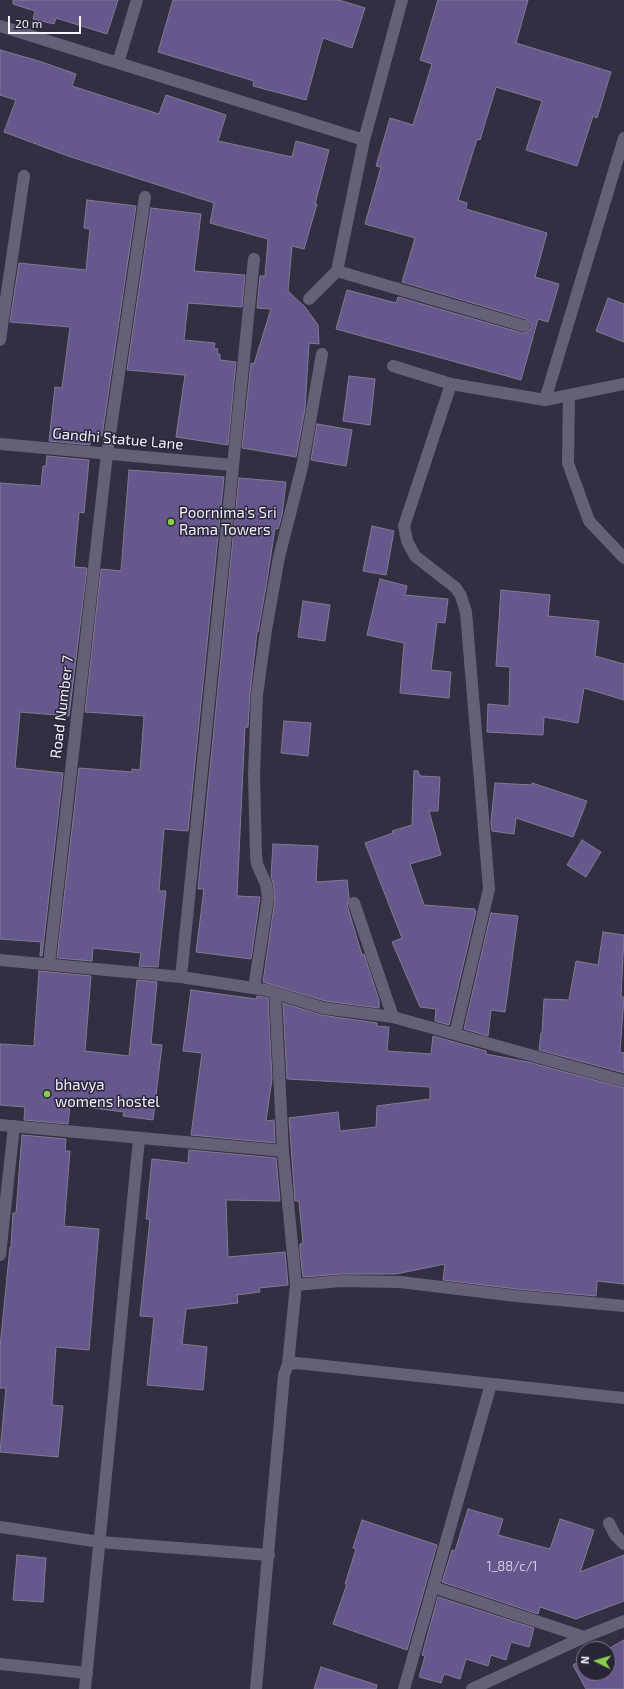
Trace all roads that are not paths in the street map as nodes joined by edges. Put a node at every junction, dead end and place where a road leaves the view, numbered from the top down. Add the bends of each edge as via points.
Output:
1 (136, 0) edge
2 (402, 0) edge
3 (0, 26) edge
4 (118, 63) junction
5 (624, 138) edge
6 (364, 140) junction
7 (24, 176) dead end
8 (145, 197) dead end
9 (254, 259) dead end
10 (337, 271) junction
11 (309, 299) dead end
12 (524, 326) dead end
13 (0, 340) edge
14 (322, 354) dead end
15 (393, 366) dead end
16 (451, 384) junction
17 (624, 384) edge
18 (569, 395) junction
19 (545, 400) junction
20 (0, 444) edge
21 (107, 454) junction
22 (233, 465) junction
23 (624, 558) edge
24 (354, 903) dead end
25 (0, 960) edge
26 (49, 964) junction
27 (180, 977) junction
28 (254, 988) junction
29 (275, 992) junction
30 (393, 1017) junction
31 (455, 1034) junction
32 (624, 1081) edge
33 (0, 1125) edge
34 (14, 1126) junction
35 (139, 1139) junction
36 (283, 1151) junction
37 (0, 1255) edge
38 (296, 1285) junction
39 (624, 1306) edge
40 (288, 1364) junction
41 (491, 1384) junction
42 (624, 1398) edge
43 (609, 1523) dead end
44 (0, 1527) edge
45 (100, 1542) junction
46 (624, 1544) edge
47 (269, 1555) junction
48 (433, 1587) junction
49 (624, 1621) edge
50 (584, 1637) junction
51 (0, 1664) edge
52 (87, 1673) junction
53 (85, 1689) edge
54 (256, 1689) edge
55 (404, 1689) edge
56 (472, 1689) edge

1 - 4 street
2 - 6 street
3 - 4 street
4 - 6 street
5 - 19 street
6 - 10 street
7 - 13 street
8 - 21 street, Road Number 7
9 - 22 street
10 - 11 street
10 - 12 street
14 - 28 street via 302,467 279,557 258,695 254,775 256,854 268,898
15 - 16 street
16 - 19 street
16 - 31 street via 404,526 406,541 415,556 456,588 466,612 489,889
17 - 18 street
18 - 19 street
18 - 23 street via 568,463 589,521
20 - 21 street, Gandhi Statue Lane
21 - 22 street, Gandhi Statue Lane
21 - 26 street, Road Number 7
22 - 27 street
24 - 30 street
25 - 26 street
26 - 27 street
27 - 28 street
28 - 29 street
29 - 30 street via 323,1008
29 - 36 street
30 - 31 street
31 - 32 street
33 - 34 street
34 - 35 street
34 - 37 street
35 - 36 street
35 - 45 street
36 - 38 street
38 - 39 street via 340,1281 400,1282
38 - 40 street
40 - 41 street
40 - 47 street via 284,1375
41 - 42 street
41 - 48 street
43 - 46 street via 615,1535
44 - 45 street
45 - 47 street
45 - 52 street
47 - 54 street
48 - 50 street
48 - 55 street
49 - 50 street
50 - 56 street
51 - 52 street
52 - 53 street

